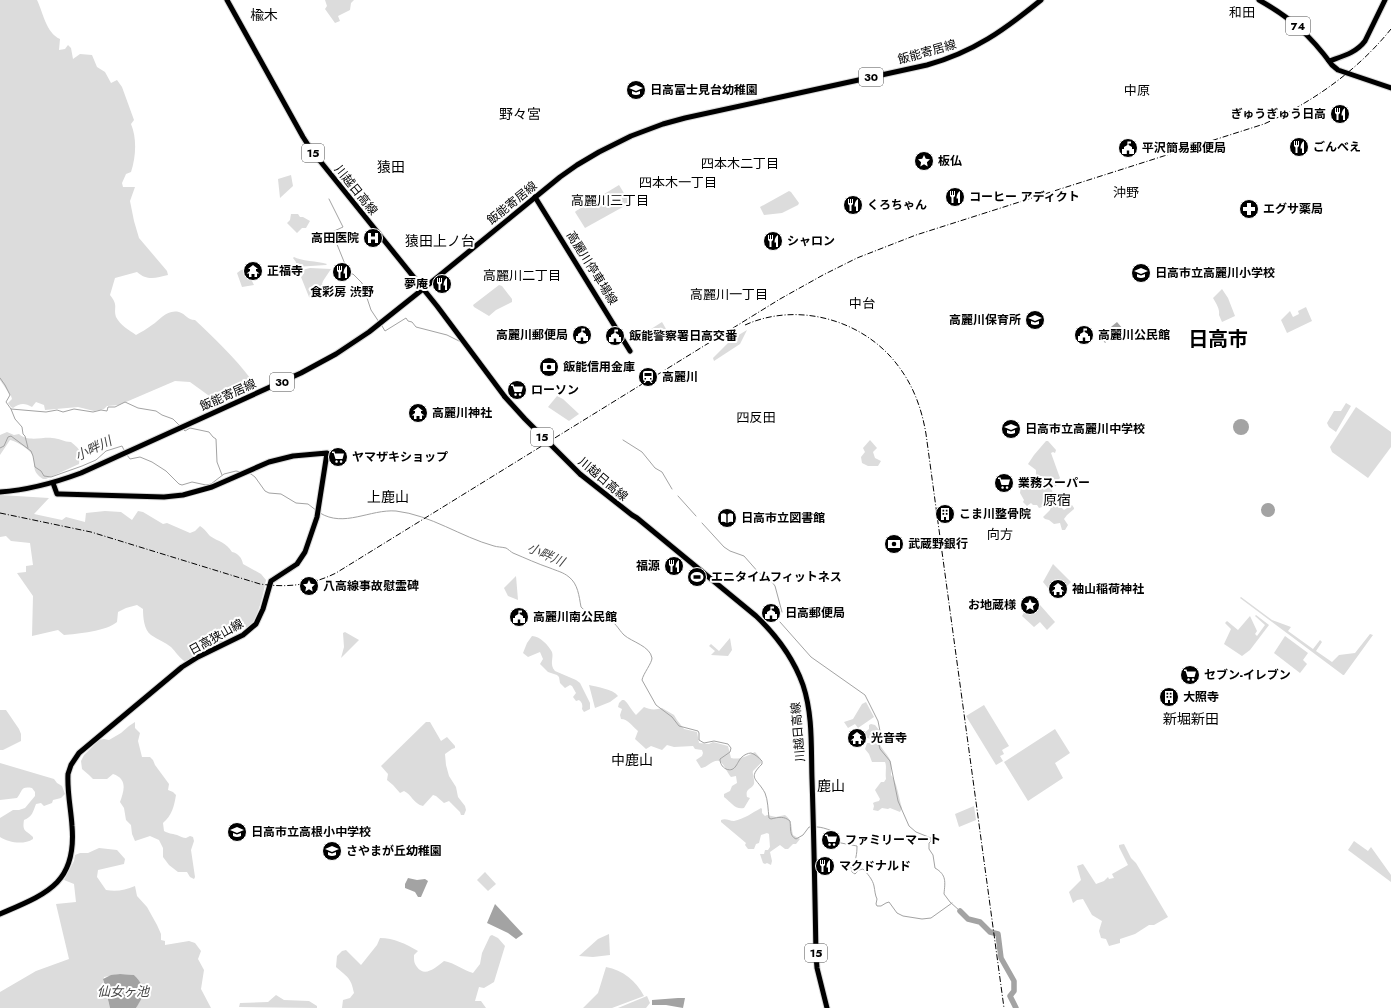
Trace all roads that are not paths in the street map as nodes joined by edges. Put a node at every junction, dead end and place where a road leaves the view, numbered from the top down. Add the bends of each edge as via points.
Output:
1 (227, 0) edge
2 (1041, 0) edge
3 (1259, 0) edge
4 (1385, 0) edge
5 (1330, 61) junction
6 (1391, 88) edge
7 (535, 197) junction
8 (423, 289) junction
9 (630, 351) dead end
10 (53, 483) junction
11 (0, 492) edge
12 (0, 914) edge
13 (828, 1008) edge

1 - 8 main road, 川越日高線 / 15 via 312,151
2 - 7 main road, 飯能寄居線 / 30 via 993,37 944,60 646,129 586,159
3 - 5 main road, 74 via 1301,28
4 - 5 main road via 1361,46
5 - 6 main road, 74 via 1338,70
7 - 8 main road, 飯能寄居線 / 30
7 - 9 main road, 高麗川停車場線
8 - 10 main road, 飯能寄居線 / 30 via 369,332 325,360
8 - 13 main road, 川越日高線 / 15, bridge via 505,397 580,474 756,616 784,646 799,675 810,726 816,955
10 - 11 main road, 飯能寄居線 / 30
10 - 12 main road, 日高狭山線 via 57,494 164,497 183,495 212,487 276,460 327,453 318,512 304,554 297,564 271,581 256,624 243,635 182,667 79,753 68,774 72,845 70,861 58,882 47,891

